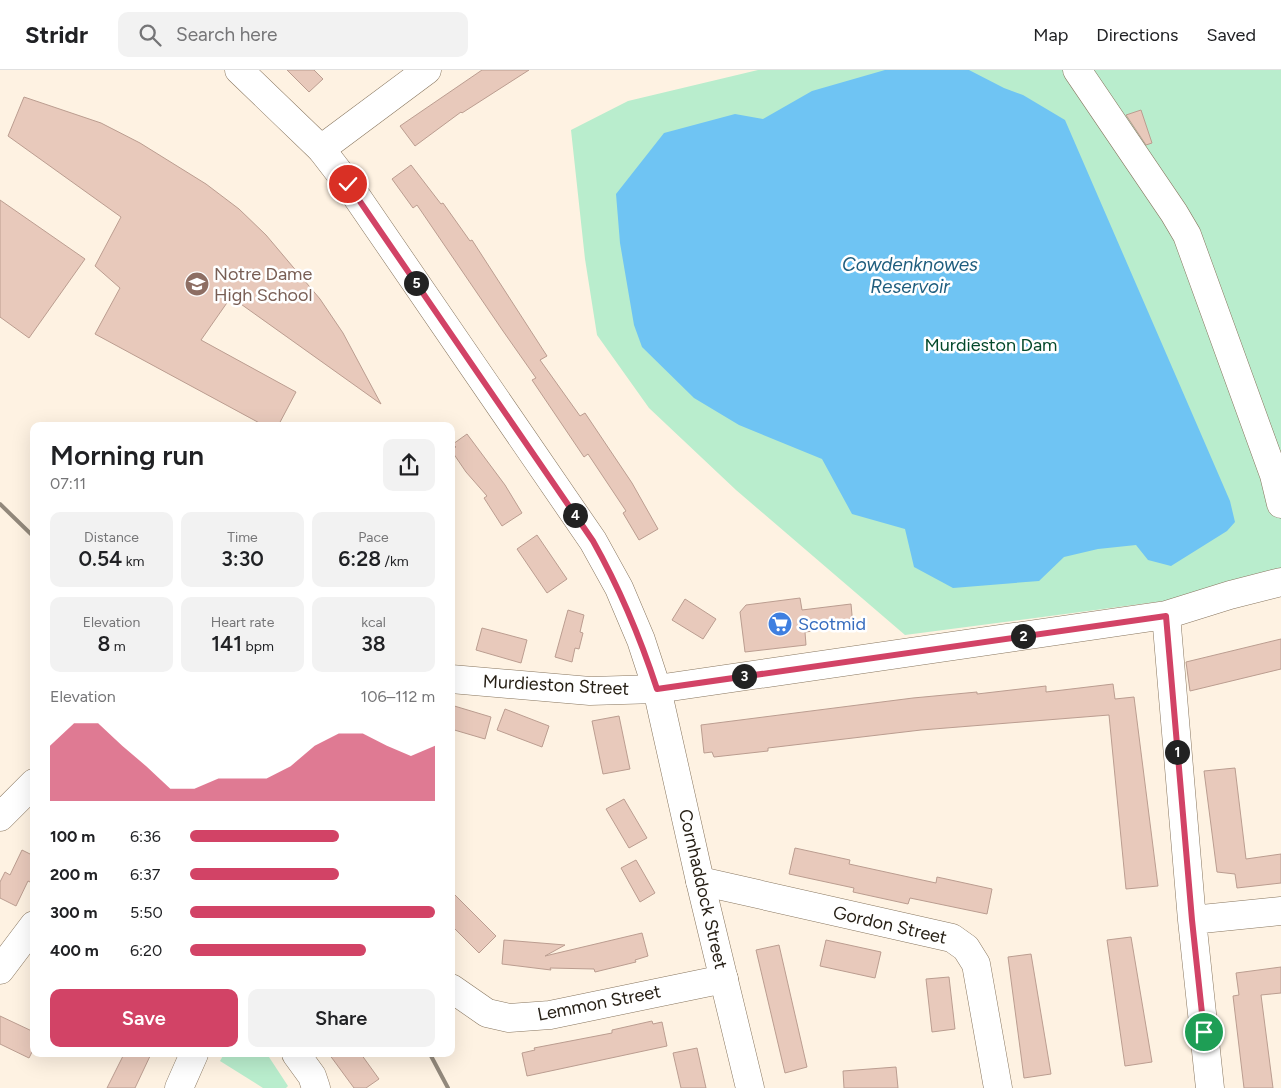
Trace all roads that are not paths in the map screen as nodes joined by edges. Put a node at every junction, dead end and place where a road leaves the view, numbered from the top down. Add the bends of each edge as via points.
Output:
1 (239, 70) edge
2 (427, 70) edge
3 (1077, 70) edge
4 (321, 148) junction
5 (1281, 504) edge
6 (1281, 582) edge
7 (1166, 616) junction
8 (455, 679) edge
9 (657, 689) junction
10 (30, 787) edge
11 (0, 817) edge
12 (700, 881) junction
13 (1281, 911) edge
14 (1192, 920) junction
15 (30, 930) edge
16 (0, 970) edge
17 (724, 978) junction
18 (455, 991) edge
19 (193, 1057) edge
20 (298, 1057) edge
21 (188, 1085) edge
22 (316, 1088) edge
23 (750, 1088) edge
24 (998, 1088) edge
25 (1210, 1088) edge

1 - 4 street, Cornhaddock Street
2 - 4 street
3 - 5 street via 1187,235 1274,475
4 - 9 street, Cornhaddock Street via 593,541 623,597
6 - 7 street, Murdieston Street
7 - 9 street, Murdieston Street
7 - 14 street
8 - 9 street, Murdieston Street via 590,691
9 - 12 street, Cornhaddock Street
10 - 11 street
12 - 17 street, Cornhaddock Street
12 - 24 street, Gordon Street via 952,938 966,948 976,964
13 - 14 street
14 - 25 street
15 - 16 street
17 - 18 street, Lemmon Street via 550,1015 509,1018 487,1013
17 - 23 street, Cornhaddock Street
19 - 21 street
20 - 22 street via 312,1076

